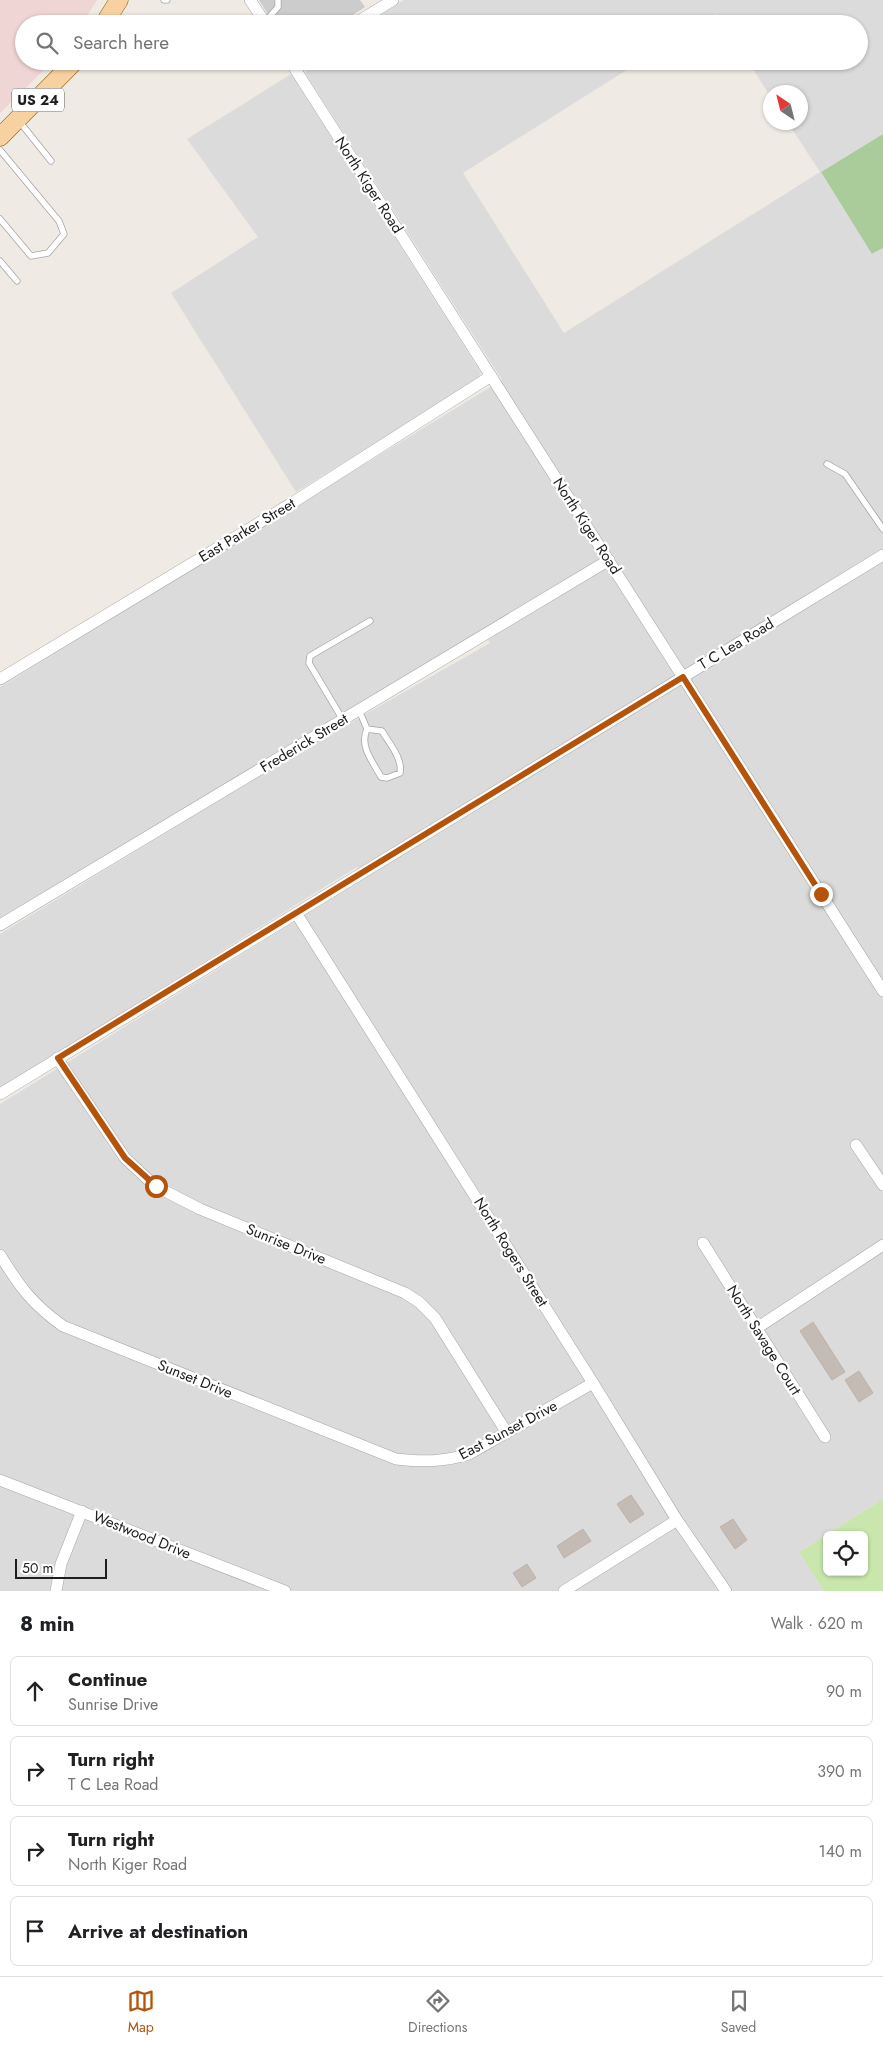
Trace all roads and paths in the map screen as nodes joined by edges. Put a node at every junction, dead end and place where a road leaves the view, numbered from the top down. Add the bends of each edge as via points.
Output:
1 (119, 0) edge
2 (250, 0) edge
3 (278, 0) edge
4 (392, 0) edge
5 (110, 15) edge
6 (260, 15) edge
7 (272, 15) edge
8 (368, 15) edge
9 (66, 70) edge
10 (297, 70) edge
11 (18, 120) junction
12 (0, 137) edge
13 (0, 150) edge
14 (51, 161) dead end
15 (0, 219) edge
16 (0, 261) edge
17 (17, 281) dead end
18 (491, 376) junction
19 (827, 464) dead end
20 (883, 529) edge
21 (883, 554) edge
22 (609, 560) junction
23 (370, 621) dead end
24 (683, 677) junction
25 (0, 678) edge
26 (359, 710) junction
27 (343, 720) junction
28 (367, 729) junction
29 (296, 913) junction
30 (0, 925) edge
31 (883, 991) edge
32 (58, 1058) junction
33 (0, 1094) edge
34 (856, 1145) dead end
35 (883, 1185) edge
36 (703, 1243) dead end
37 (883, 1245) edge
38 (0, 1255) edge
39 (757, 1328) junction
40 (593, 1383) junction
41 (507, 1433) junction
42 (825, 1437) dead end
43 (418, 1462) joint
44 (0, 1480) edge
45 (82, 1511) junction
46 (677, 1520) junction
47 (56, 1591) edge
48 (284, 1591) edge
49 (564, 1591) edge
50 (726, 1591) edge

1 - 5 main road
2 - 6 street
3 - 7 lane via 278,7
4 - 8 street
9 - 11 main road, US 24
10 - 18 street, North Kiger Road
11 - 12 main road, US 24
11 - 14 lane
13 - 15 lane via 59,221 64,234 48,253 31,256
16 - 17 lane
18 - 22 street, North Kiger Road
18 - 25 street, East Parker Street via 292,503
19 - 20 lane via 845,474
21 - 24 street, T C Lea Road
22 - 24 street, North Kiger Road
22 - 26 street, Frederick Street
23 - 27 lane via 310,656 308,663
24 - 29 street, T C Lea Road
24 - 31 street, North Kiger Road
26 - 27 street, Frederick Street
26 - 28 lane
27 - 30 street, Frederick Street
28 - 28 lane via 363,737 365,747 381,777 400,773 402,766 382,731
29 - 32 street, T C Lea Road
29 - 40 street, North Rogers Street
32 - 33 street, T C Lea Road
32 - 41 street, Sunrise Drive via 125,1158 156,1186 200,1209 405,1293 419,1302 434,1318
34 - 35 street
36 - 39 street, North Savage Court
37 - 39 street
38 - 43 street, Sunset Drive via 23,1291 39,1309 63,1326 396,1459
39 - 42 street, North Savage Court
40 - 41 street, East Sunset Drive
40 - 46 street, North Rogers Street
41 - 43 street, East Sunset Drive via 461,1456
44 - 45 street, Westwood Drive
45 - 47 street via 61,1564
45 - 48 street, Westwood Drive
46 - 49 street
46 - 50 street, North Rogers Street

